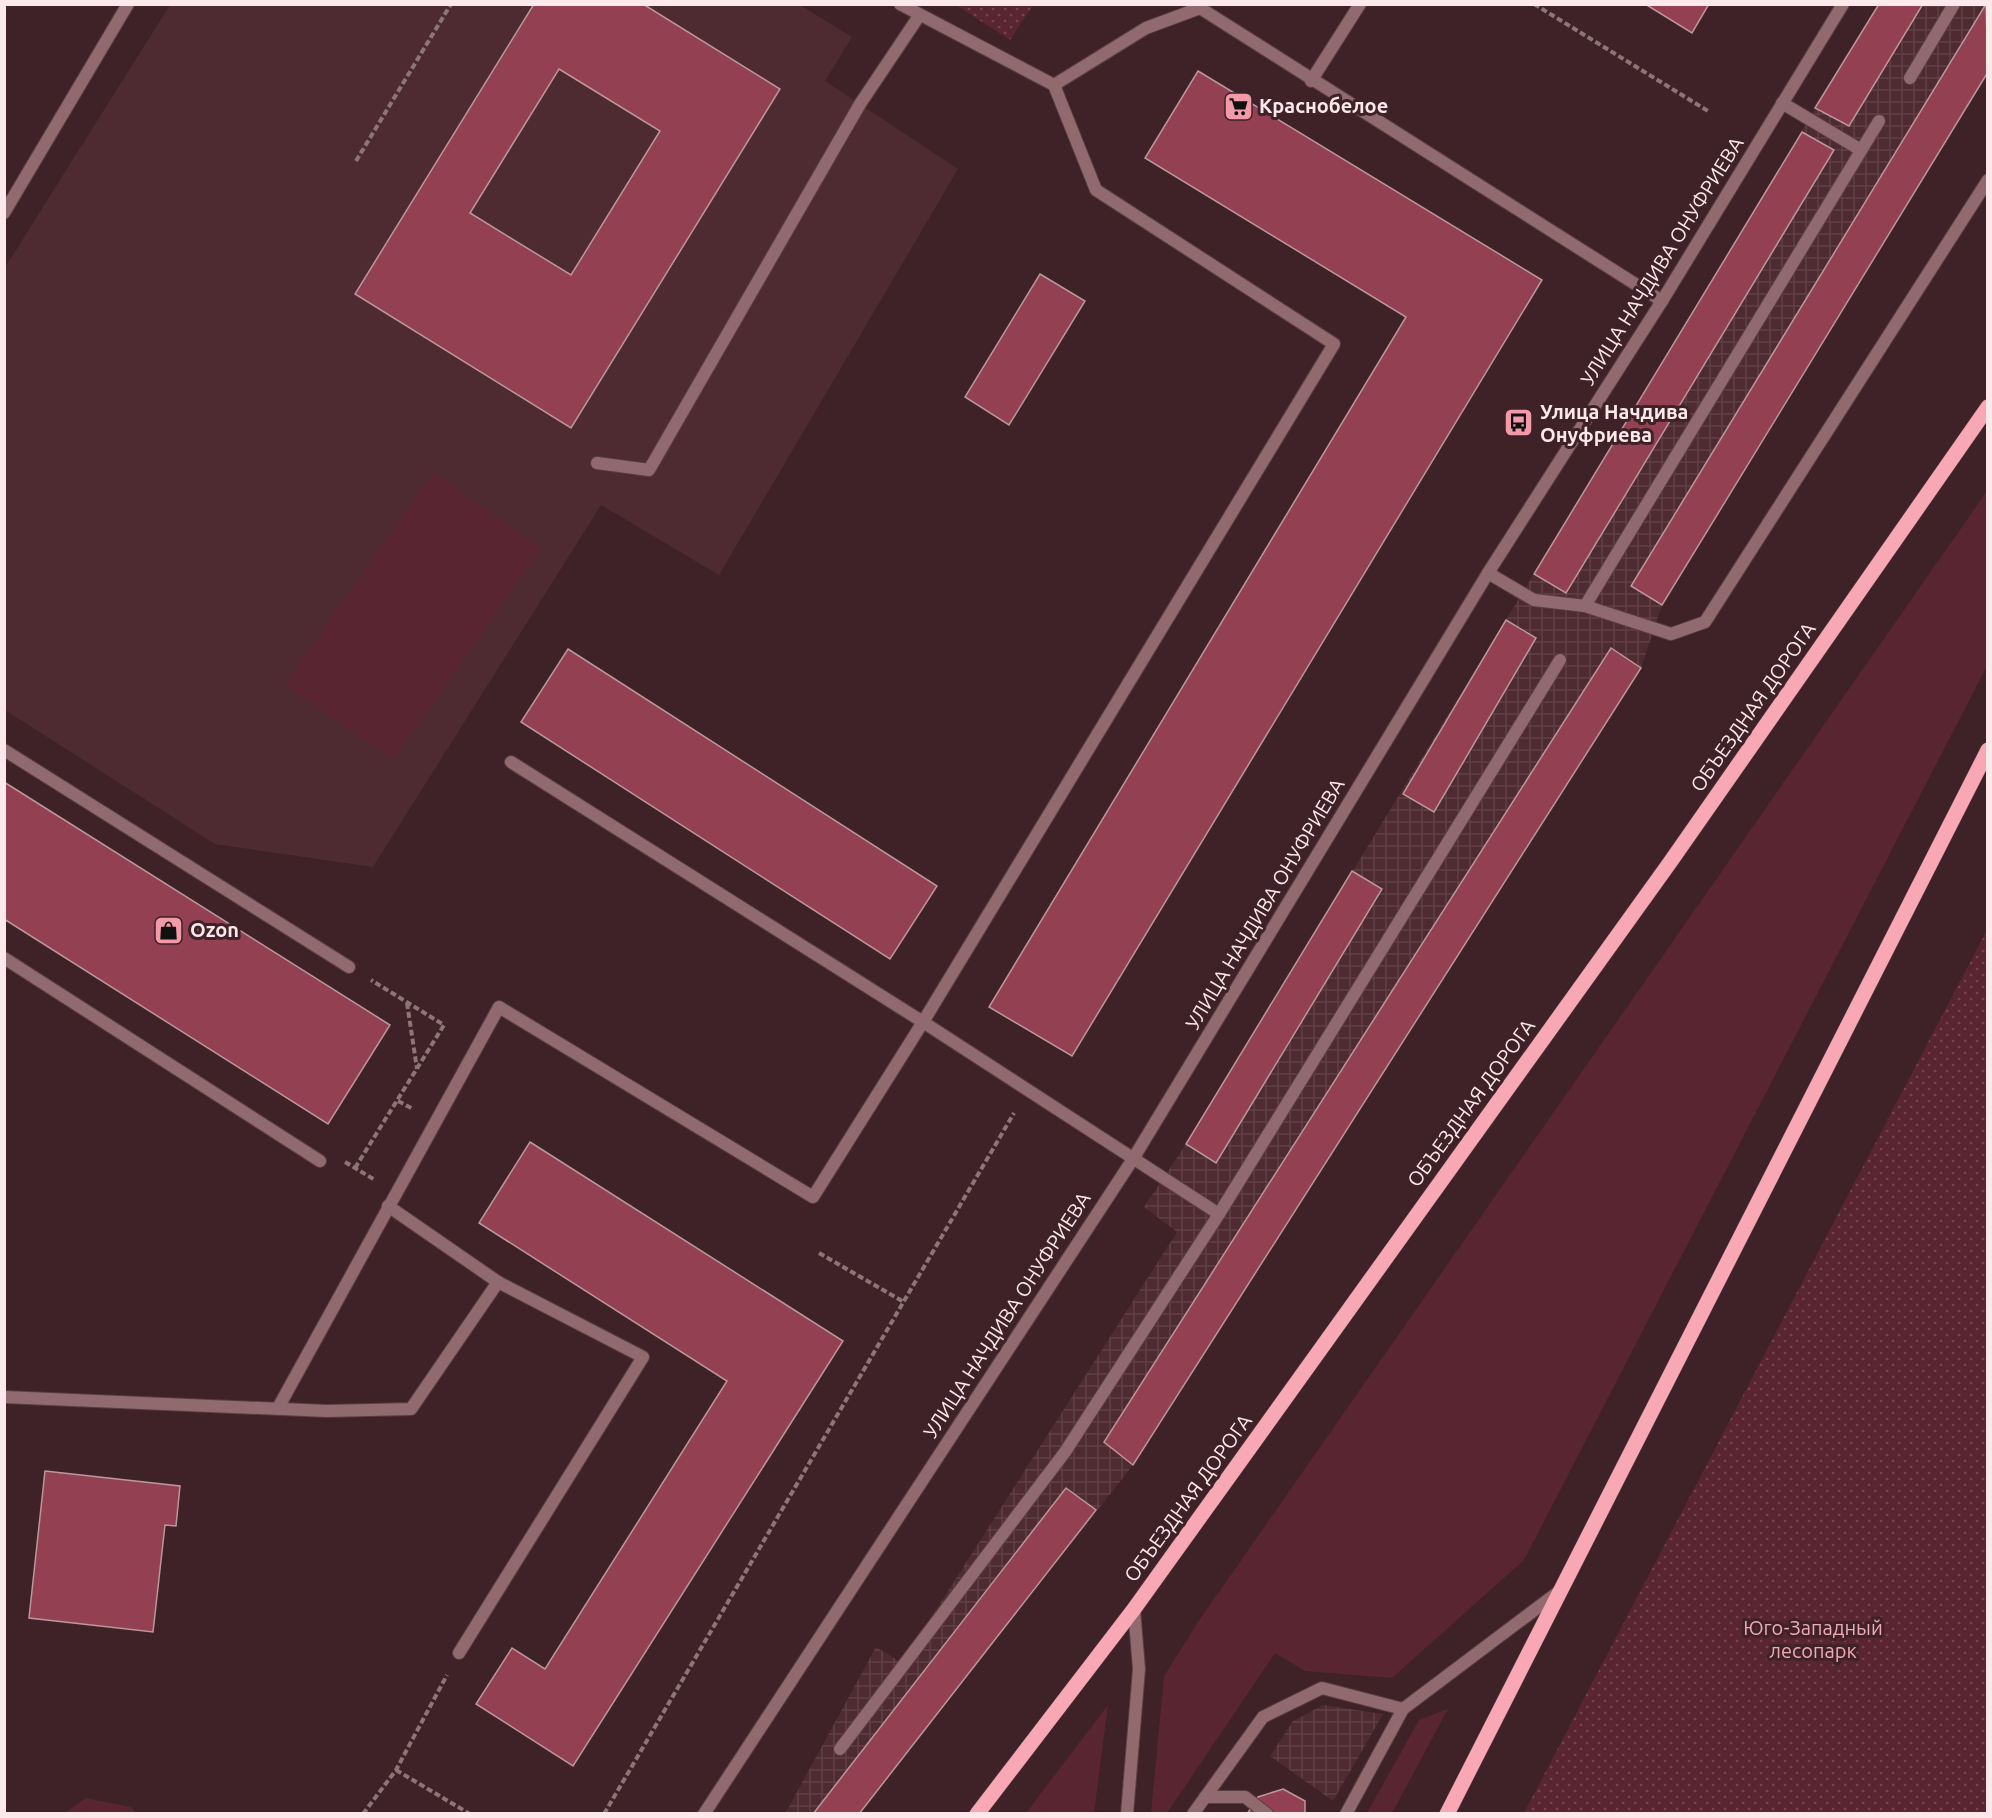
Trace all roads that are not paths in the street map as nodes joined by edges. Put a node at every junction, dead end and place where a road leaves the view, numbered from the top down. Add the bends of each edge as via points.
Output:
1 (128, 4) edge
2 (900, 4) edge
3 (1360, 4) edge
4 (1843, 4) edge
5 (1954, 4) edge
6 (919, 16) junction
7 (1910, 78) dead end
8 (1311, 81) junction
9 (1054, 86) junction
10 (1782, 103) junction
11 (1879, 121) dead end
12 (1861, 150) junction
13 (1988, 180) edge
14 (4, 213) edge
15 (1662, 301) junction
16 (1988, 407) edge
17 (597, 463) dead end
18 (1488, 573) junction
19 (1585, 606) junction
20 (1560, 660) dead end
21 (4, 750) edge
22 (1988, 750) edge
23 (511, 762) dead end
24 (4, 958) edge
25 (349, 966) road end
26 (923, 1022) junction
27 (1133, 1159) junction
28 (320, 1161) road end
29 (388, 1206) junction
30 (1219, 1214) junction
31 (498, 1282) junction
32 (4, 1397) edge
33 (278, 1408) junction
34 (1561, 1589) junction
35 (1134, 1609) junction
36 (459, 1653) road end
37 (1403, 1709) junction
38 (840, 1749) dead end
39 (1205, 1797) junction
40 (704, 1814) edge
41 (976, 1814) edge
42 (1127, 1814) edge
43 (1193, 1814) edge
44 (1267, 1814) edge
45 (1346, 1814) edge
46 (1447, 1814) edge

1 - 14 street
2 - 6 street
3 - 8 street
4 - 10 street, УЛИЦА НАЧДИВА ОНУФРИЕВА
5 - 7 street
6 - 9 street
6 - 17 street via 860,104 649,470
8 - 9 street via 1200,8 1146,28
8 - 15 street
9 - 26 street via 1096,189 1334,344
10 - 12 street
10 - 15 street, УЛИЦА НАЧДИВА ОНУФРИЕВА
11 - 12 street
12 - 19 street
13 - 19 street via 1705,622 1671,634
15 - 18 street, УЛИЦА НАЧДИВА ОНУФРИЕВА
16 - 35 main road, ОБЪЕЗДНАЯ ДОРОГА via 1671,861
18 - 19 street via 1534,600
18 - 27 street, УЛИЦА НАЧДИВА ОНУФРИЕВА
20 - 30 street
21 - 25 street
22 - 34 main road
23 - 26 street
24 - 28 street
26 - 27 street
26 - 29 street via 813,1197 499,1007
27 - 30 street
27 - 40 street, УЛИЦА НАЧДИВА ОНУФРИЕВА
29 - 31 street
29 - 33 street
30 - 38 street via 1065,1452
31 - 33 street via 411,1409 327,1412
31 - 36 street via 643,1357
32 - 33 street
34 - 37 street
34 - 46 main road
35 - 41 main road, ОБЪЕЗДНАЯ ДОРОГА
35 - 42 street via 1139,1669
37 - 39 street via 1322,1688 1263,1717
37 - 45 street
39 - 43 street
39 - 44 street via 1245,1797

